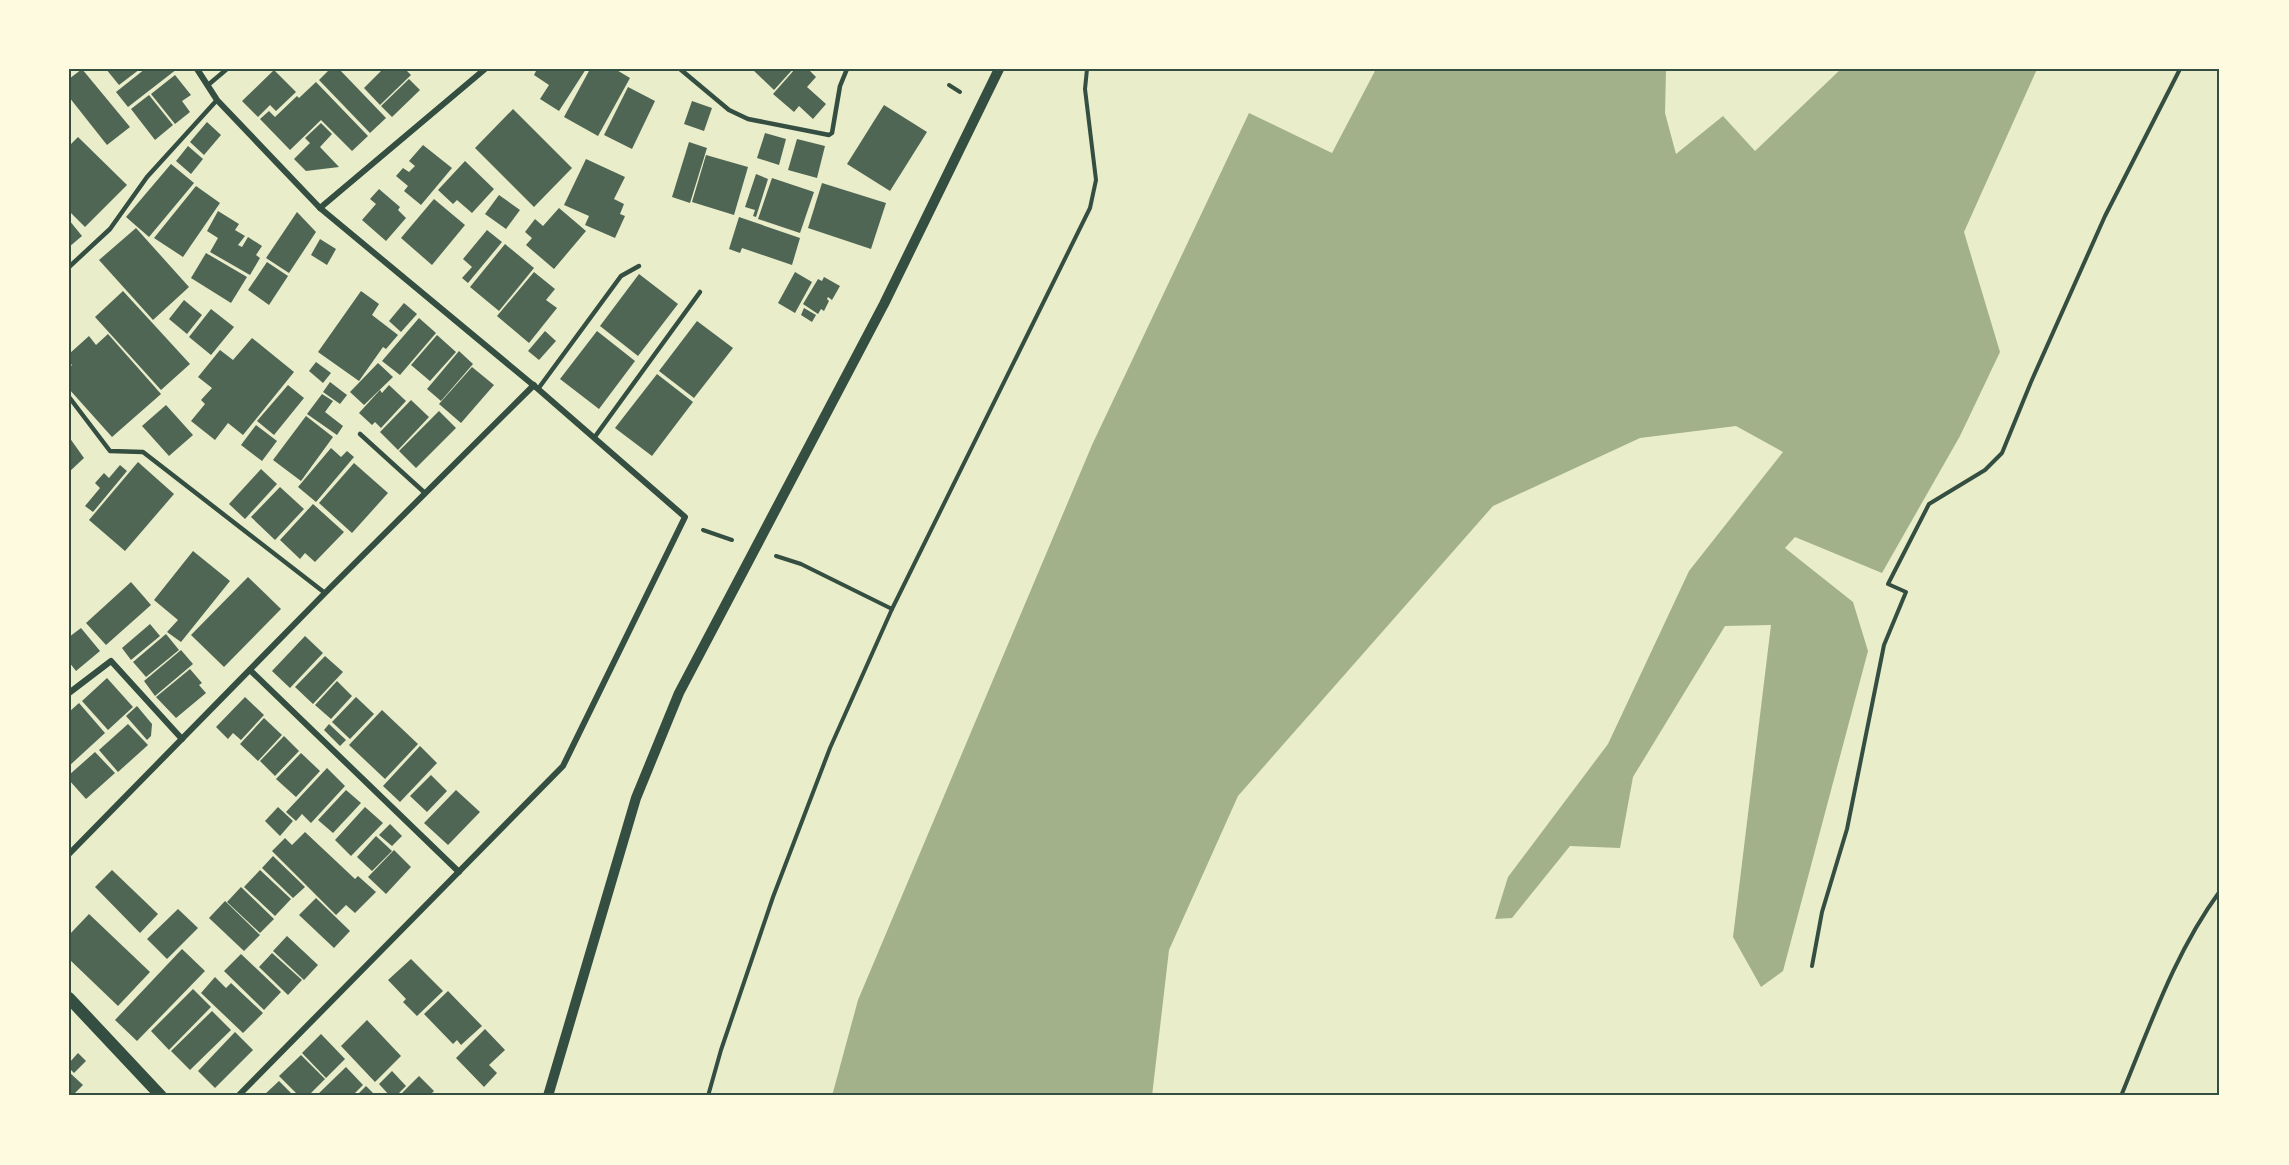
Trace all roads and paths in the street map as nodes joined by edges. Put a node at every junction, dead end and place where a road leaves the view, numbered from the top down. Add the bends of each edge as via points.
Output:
1 (196, 69) edge
2 (226, 69) edge
3 (485, 69) edge
4 (680, 69) edge
5 (847, 69) edge
6 (999, 69) edge
7 (1087, 69) edge
8 (2180, 69) edge
9 (208, 85) junction
10 (217, 100) junction
11 (320, 208) junction
12 (639, 266) dead end
13 (69, 267) edge
14 (700, 292) dead end
15 (536, 387) junction
16 (69, 397) edge
17 (360, 434) dead end
18 (594, 438) junction
19 (425, 493) junction
20 (682, 523) junction
21 (754, 548) junction
22 (801, 564) dead end
23 (325, 593) junction
24 (892, 609) junction
25 (250, 670) junction
26 (69, 693) edge
27 (182, 739) junction
28 (69, 854) edge
29 (459, 872) junction
30 (2220, 891) edge
31 (1812, 966) dead end
32 (69, 998) edge
33 (161, 1096) edge
34 (238, 1096) edge
35 (548, 1096) edge
36 (708, 1096) edge
37 (2121, 1096) edge

1 - 9 street
2 - 9 lane
3 - 11 street
4 - 5 lane via 729,110 748,119 829,135
6 - 21 street via 884,304
7 - 24 path via 1085,89 1096,180 1090,208
8 - 31 path via 2105,216 2002,453 1985,470 1929,504 1888,584 1906,592 1884,645 1846,829 1822,912
9 - 10 street
10 - 11 street
10 - 13 lane via 147,177 110,229
11 - 15 street
12 - 15 lane via 621,276
14 - 18 lane
15 - 18 street
15 - 19 street
16 - 23 lane via 110,451 143,452
17 - 19 lane
18 - 20 street via 685,517
19 - 23 street
20 - 21 path
20 - 29 street via 563,766
21 - 35 street via 679,693 636,798
22 - 24 path
23 - 25 street
24 - 36 path via 830,748 773,897
25 - 27 street
25 - 29 street
26 - 27 street via 111,661
27 - 28 street
29 - 34 street
30 - 37 path via 2201,917 2169,981
32 - 33 main road

